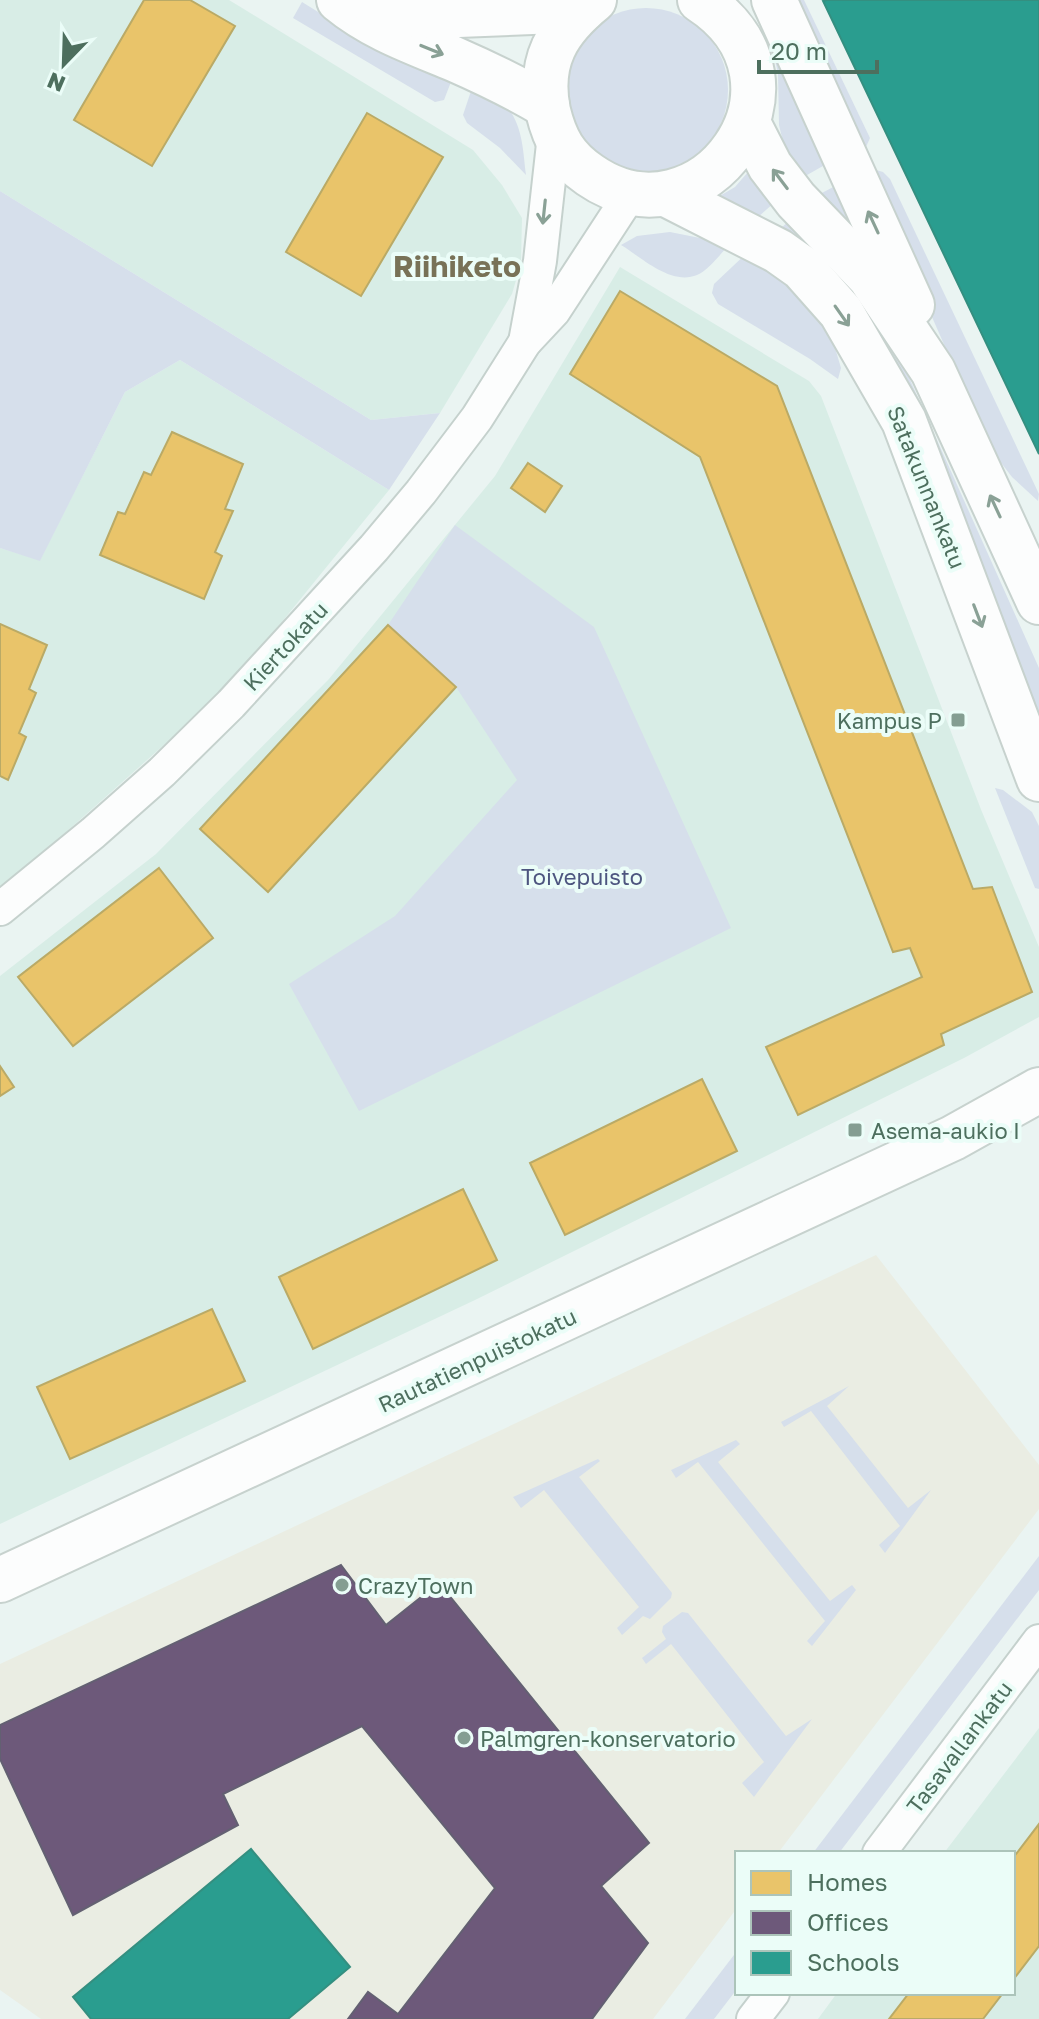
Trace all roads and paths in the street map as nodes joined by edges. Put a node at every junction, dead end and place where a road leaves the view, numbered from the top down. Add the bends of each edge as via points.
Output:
1 (339, 0) edge
2 (363, 0) edge
3 (700, 0) edge
4 (728, 0) edge
5 (774, 0) edge
6 (588, 5) edge
7 (743, 43) junction
8 (551, 120) junction
9 (748, 123) junction
10 (648, 194) junction
11 (525, 342) junction
12 (933, 371) junction
13 (1039, 602) edge
14 (1039, 779) edge
15 (0, 909) edge
16 (1039, 1090) edge
17 (1039, 1127) edge
18 (953, 1138) junction
19 (0, 1580) edge
20 (1039, 1641) edge
21 (881, 1851) edge
22 (771, 1995) edge
23 (753, 2019) edge

1 -> 8 main road via 393,34 506,82
2 - 6 main road via 403,14 433,16
3 - 7 main road via 721,14
4 - 7 main road
12 -> 5 main road via 931,346
6 - 8 main road via 571,19 552,49 544,88
7 - 9 main road via 752,72
8 - 10 main road, Satakunnankatu via 575,165 605,185
8 -> 11 street, Kiertokatu via 540,261
9 - 10 main road via 736,148 707,178
12 -> 9 main road via 870,277 770,166
10 - 11 street, Kiertokatu
10 -> 14 main road, Satakunnankatu via 778,251 802,268 841,312 904,421
11 - 15 street, Kiertokatu via 421,492 308,621 162,772
13 -> 12 main road
16 - 18 main road, Rautatienpuistokatu
17 - 18 main road, Rautatienpuistokatu
18 - 19 main road, Rautatienpuistokatu
20 - 21 street, Tasavallankatu
22 - 23 street

